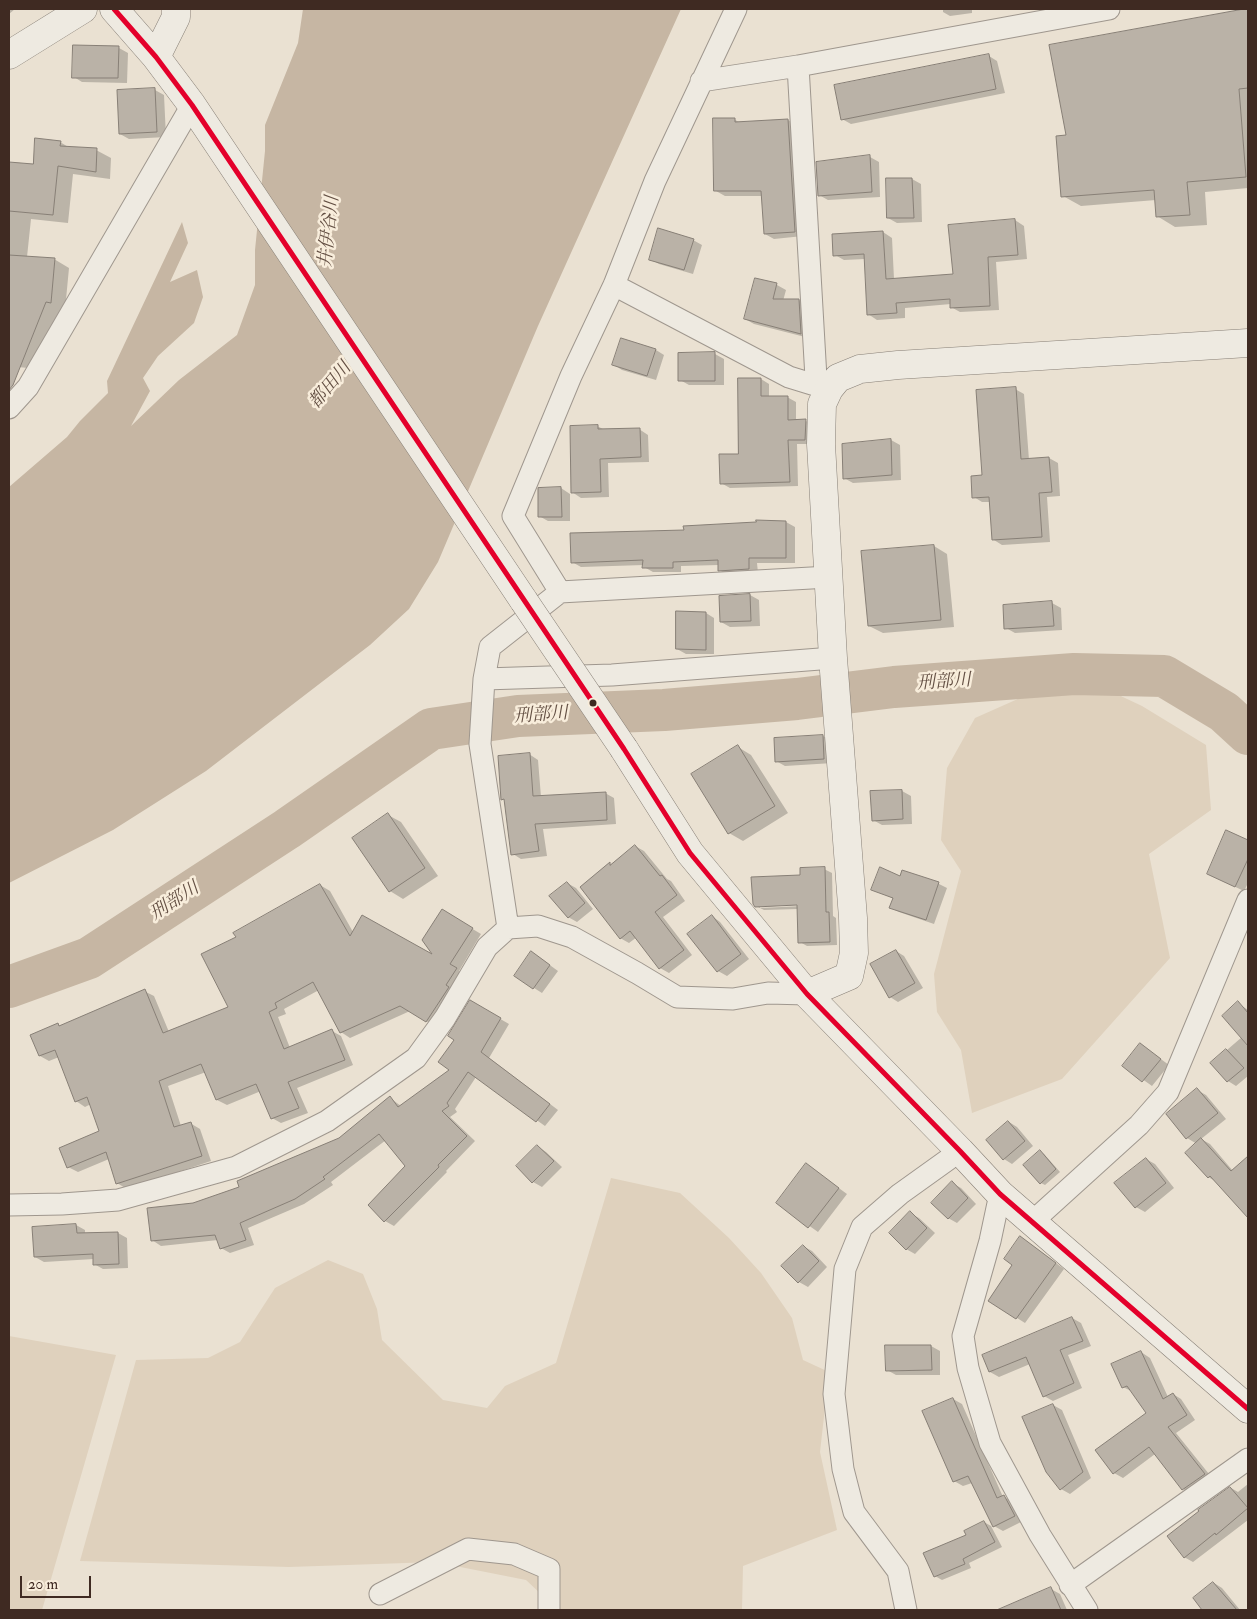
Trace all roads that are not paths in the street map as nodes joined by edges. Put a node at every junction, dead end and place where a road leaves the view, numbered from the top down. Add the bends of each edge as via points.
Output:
1 (83, 9) edge
2 (114, 9) edge
3 (176, 9) edge
4 (736, 9) edge
5 (1109, 9) edge
6 (9, 55) edge
7 (156, 58) junction
8 (798, 66) junction
9 (701, 81) junction
10 (197, 113) junction
11 (614, 285) junction
12 (1248, 342) edge
13 (828, 389) junction
14 (9, 408) edge
15 (828, 577) junction
16 (560, 592) junction
17 (834, 658) junction
18 (483, 685) junction
19 (1248, 900) edge
20 (508, 928) junction
21 (807, 994) junction
22 (960, 1151) junction
23 (1000, 1194) junction
24 (9, 1205) edge
25 (1032, 1222) junction
26 (1248, 1409) edge
27 (1248, 1459) edge
28 (1070, 1585) junction
29 (380, 1594) dead end
30 (549, 1610) edge
31 (906, 1610) edge
32 (1087, 1610) edge

1 - 6 main road
2 - 7 main road
3 - 7 main road via 176,18
4 - 9 street
5 - 8 street
7 - 10 main road
8 - 9 street
8 - 13 street via 816,378
9 - 11 street via 655,181
10 - 14 street via 28,387
10 - 21 main road, bridge via 624,749 690,853
11 - 13 street via 789,377
11 - 16 street via 571,376 513,516
12 - 13 main road via 898,365 860,370 838,378
13 - 15 main road via 822,404 821,444
15 - 16 street
15 - 17 main road
16 - 18 street via 490,647
17 - 18 street
17 - 21 main road via 854,953 849,976
18 - 20 street via 480,744
19 - 25 street via 1168,1092 1138,1126
20 - 21 street via 538,926 572,937 677,997 733,999 768,993
20 - 24 street via 487,947 445,1018 416,1058 327,1121 236,1167 118,1200
21 - 22 main road
22 - 23 main road
22 - 31 street via 900,1194 862,1227 845,1269 834,1394 843,1469 854,1512 898,1571
23 - 25 main road
23 - 28 street via 963,1336 968,1368 990,1443
25 - 26 main road
27 - 28 street
28 - 32 street
29 - 30 street via 468,1549 514,1554 549,1569

